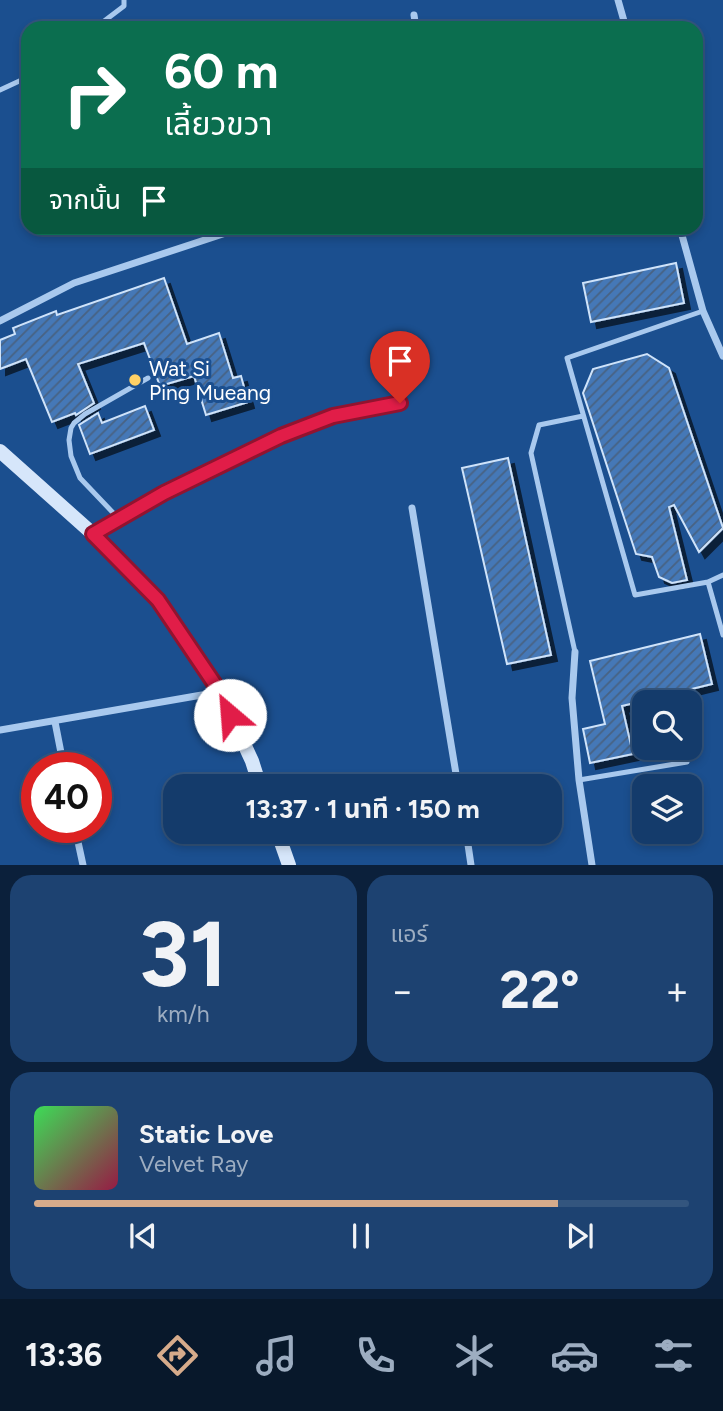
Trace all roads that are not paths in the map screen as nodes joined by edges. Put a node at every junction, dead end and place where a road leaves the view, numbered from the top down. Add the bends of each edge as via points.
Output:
1 (124, 0) edge
2 (618, 0) edge
3 (414, 15) dead end
4 (104, 21) edge
5 (415, 21) edge
6 (624, 21) edge
7 (21, 80) edge
8 (0, 90) edge
9 (220, 235) edge
10 (682, 235) edge
11 (703, 311) junction
12 (0, 321) edge
13 (723, 356) edge
14 (148, 378) dead end
15 (400, 403) dead end
16 (583, 416) junction
17 (0, 451) edge
18 (412, 508) dead end
19 (119, 519) junction
20 (93, 534) junction
21 (723, 575) edge
22 (708, 582) junction
23 (723, 635) edge
24 (575, 652) joint
25 (220, 692) junction
26 (55, 722) junction
27 (0, 730) edge
28 (61, 752) edge
29 (687, 762) dead end
30 (256, 774) edge
31 (456, 774) edge
32 (579, 780) junction
33 (78, 843) edge
34 (282, 844) edge
35 (468, 844) edge
36 (83, 865) edge
37 (289, 865) edge
38 (471, 865) edge
39 (592, 865) edge

1 - 4 lane via 124,6
2 - 6 street
3 - 5 street
7 - 8 lane
9 - 12 street via 74,283
10 - 11 street
11 - 13 street
11 - 16 lane via 567,358
14 - 19 lane via 85,414 71,428 71,456 80,478
15 - 19 lane via 333,416 281,436
16 - 22 lane via 635,595
16 - 24 lane via 539,425 531,453
17 - 20 street
18 - 31 street
19 - 20 lane
20 - 25 street via 158,600
21 - 22 lane
22 - 23 lane
24 - 32 street via 572,698
25 - 26 street
25 - 30 street
26 - 27 street
26 - 28 street
29 - 32 lane
32 - 39 street
33 - 36 street
34 - 37 street
35 - 38 street

